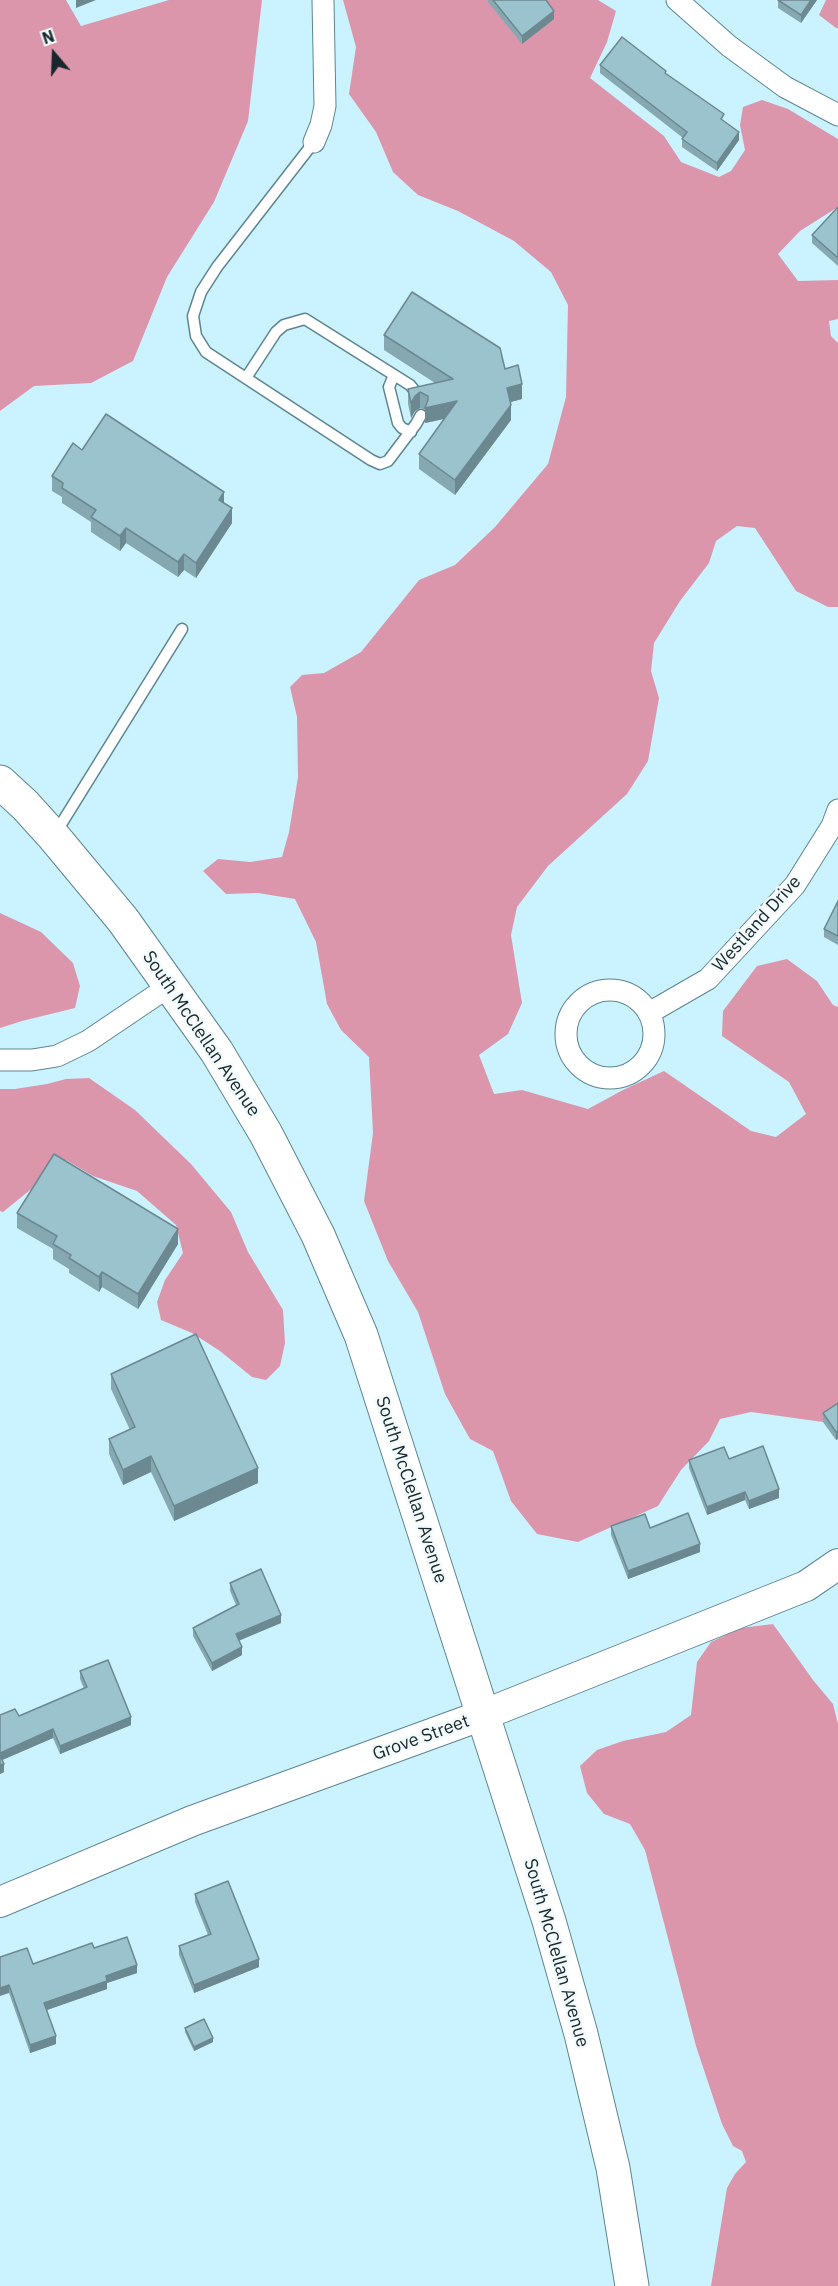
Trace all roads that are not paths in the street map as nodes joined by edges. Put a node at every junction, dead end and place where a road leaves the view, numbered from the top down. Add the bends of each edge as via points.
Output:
1 (323, 0) edge
2 (677, 0) edge
3 (838, 115) edge
4 (314, 142) joint
5 (394, 375) junction
6 (246, 378) junction
7 (415, 392) edge
8 (421, 415) edge
9 (411, 432) junction
10 (182, 629) dead end
11 (0, 782) edge
12 (838, 810) edge
13 (54, 837) junction
14 (171, 985) junction
15 (649, 1013) junction
16 (0, 1060) edge
17 (838, 1564) edge
18 (483, 1715) junction
19 (0, 1902) edge
20 (633, 2286) edge

1 - 4 street via 325,106
2 - 3 street via 729,46 785,87
4 - 6 lane via 217,267 201,292 193,316 196,336 206,352
5 - 6 lane via 305,319 284,325 276,332
5 - 7 lane
5 - 9 lane via 389,387 398,423
6 - 9 lane via 380,464 388,461
8 - 9 lane
10 - 13 lane
11 - 13 main road, South McClellan Avenue
12 - 15 street, Westland Drive via 795,885 772,911 708,979
13 - 14 main road, South McClellan Avenue
14 - 16 street via 88,1041 57,1056
14 - 18 main road, South McClellan Avenue via 266,1134 318,1235 361,1335
15 - 15 street via 638,1000 623,992 605,990 589,995 575,1006 567,1021 565,1038 570,1055 581,1068 596,1076 614,1078 630,1073 644,1062 652,1047 654,1030
17 - 18 main road, Grove Street via 806,1586
18 - 19 main road, Grove Street via 192,1821
18 - 20 main road, South McClellan Avenue via 581,2034 613,2168

